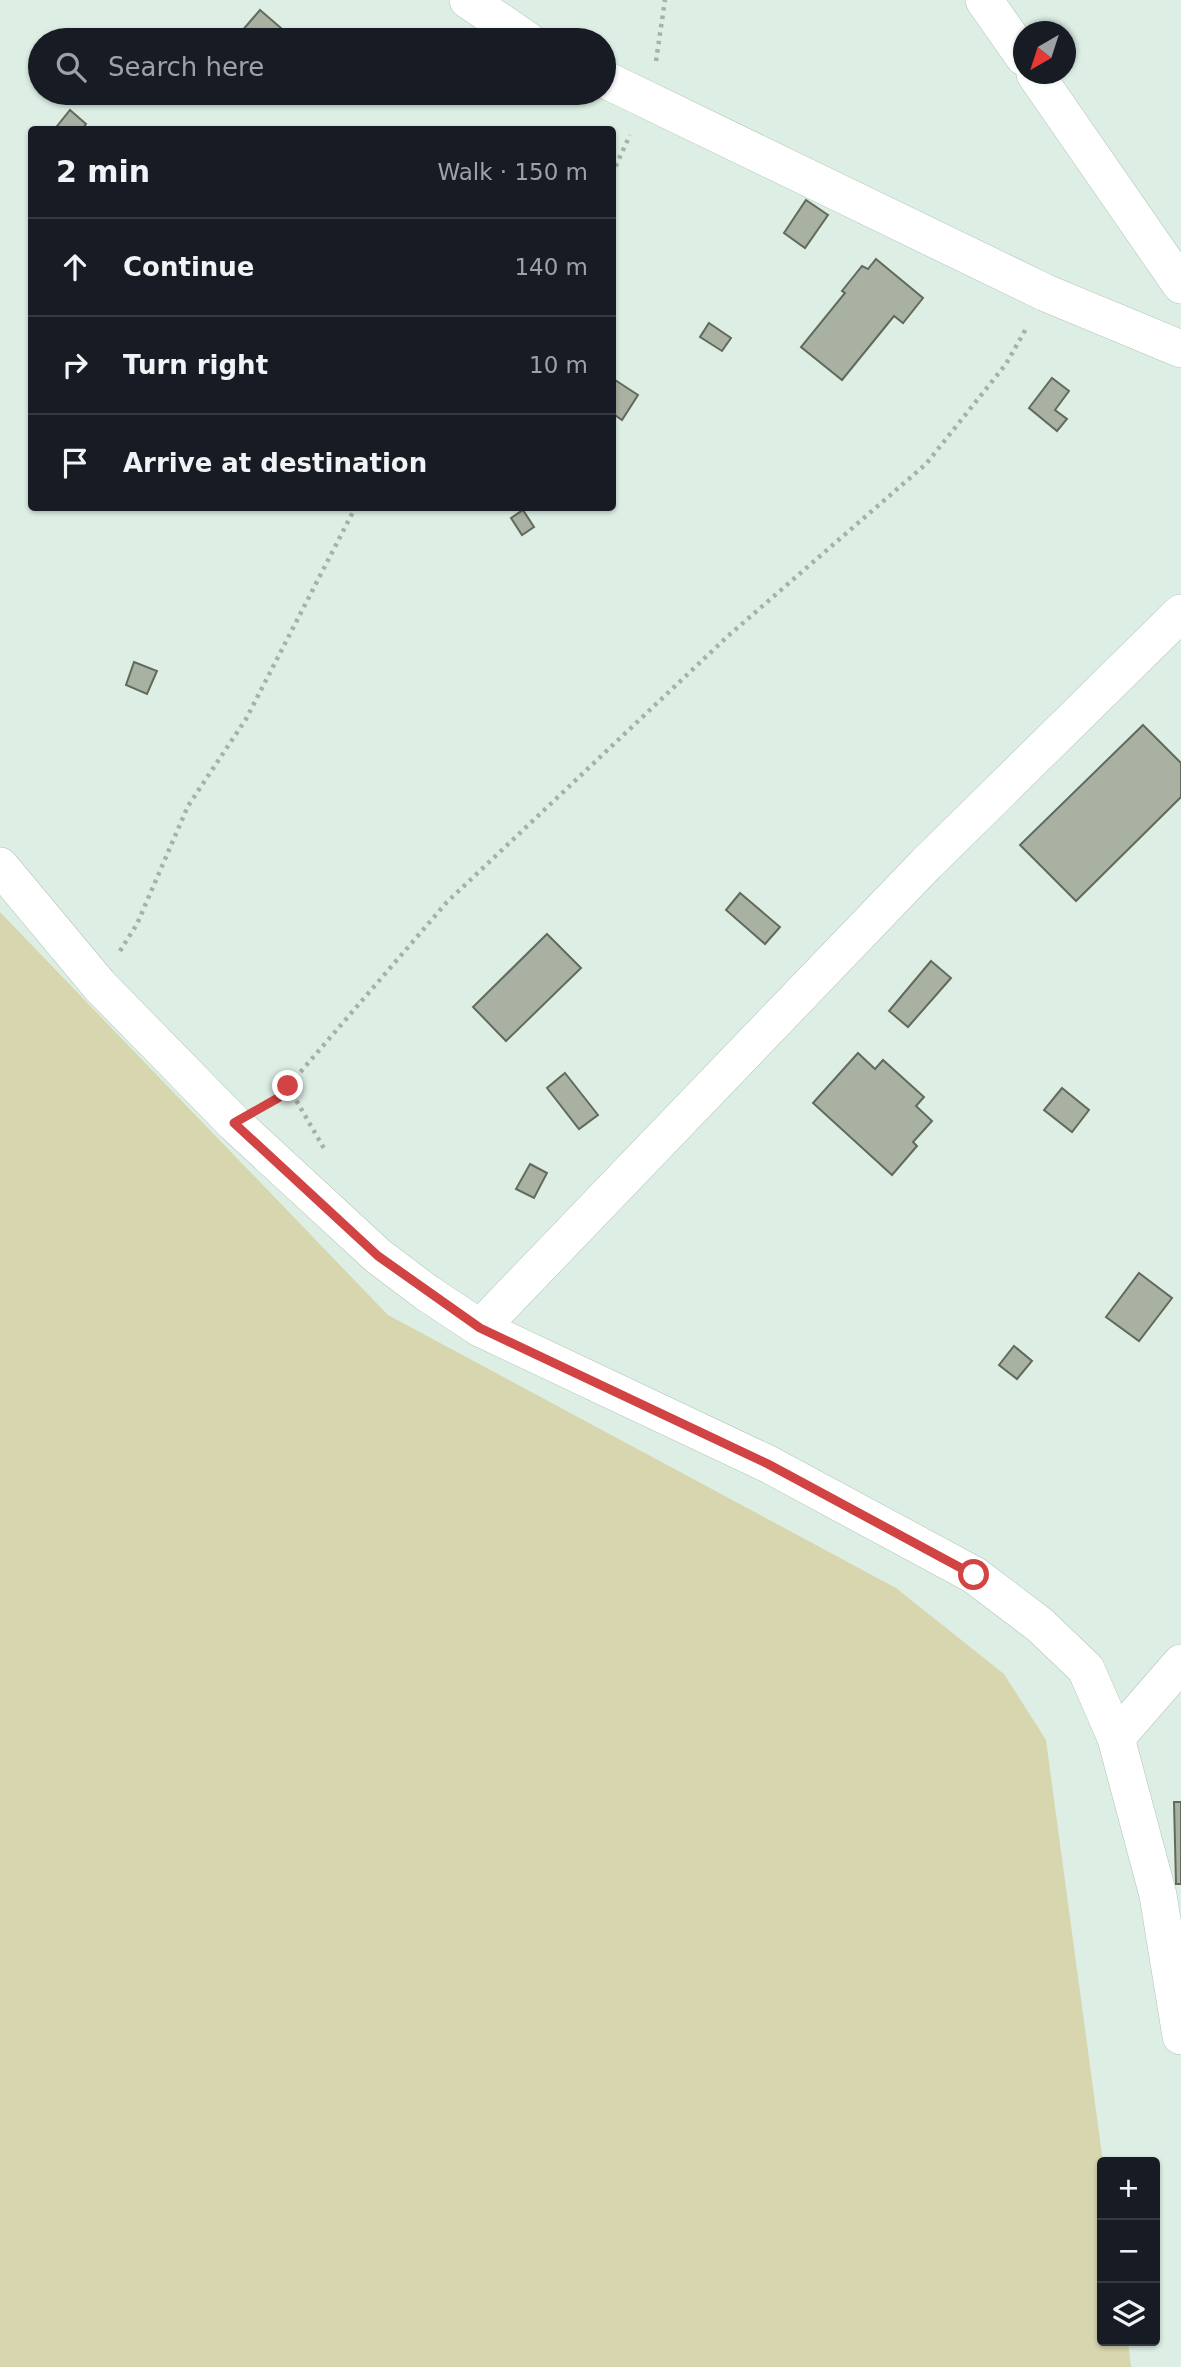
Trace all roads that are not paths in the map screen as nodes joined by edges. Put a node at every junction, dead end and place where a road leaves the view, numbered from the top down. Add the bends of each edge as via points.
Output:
1 (468, 0) edge
2 (984, 0) edge
3 (509, 28) edge
4 (1013, 42) edge
5 (1042, 84) edge
6 (616, 85) edge
7 (1181, 285) edge
8 (1181, 349) edge
9 (1181, 613) edge
10 (0, 866) edge
11 (480, 1328) junction
12 (1181, 1663) edge
13 (1116, 1738) junction
14 (1181, 2036) edge

1 - 3 street
2 - 4 street
5 - 7 street
6 - 8 street via 1046,293
9 - 11 street via 926,864
10 - 11 street via 99,985 234,1123 378,1256
11 - 13 street via 768,1464 974,1575 1041,1625 1086,1670
12 - 13 street
13 - 14 street via 1158,1895

